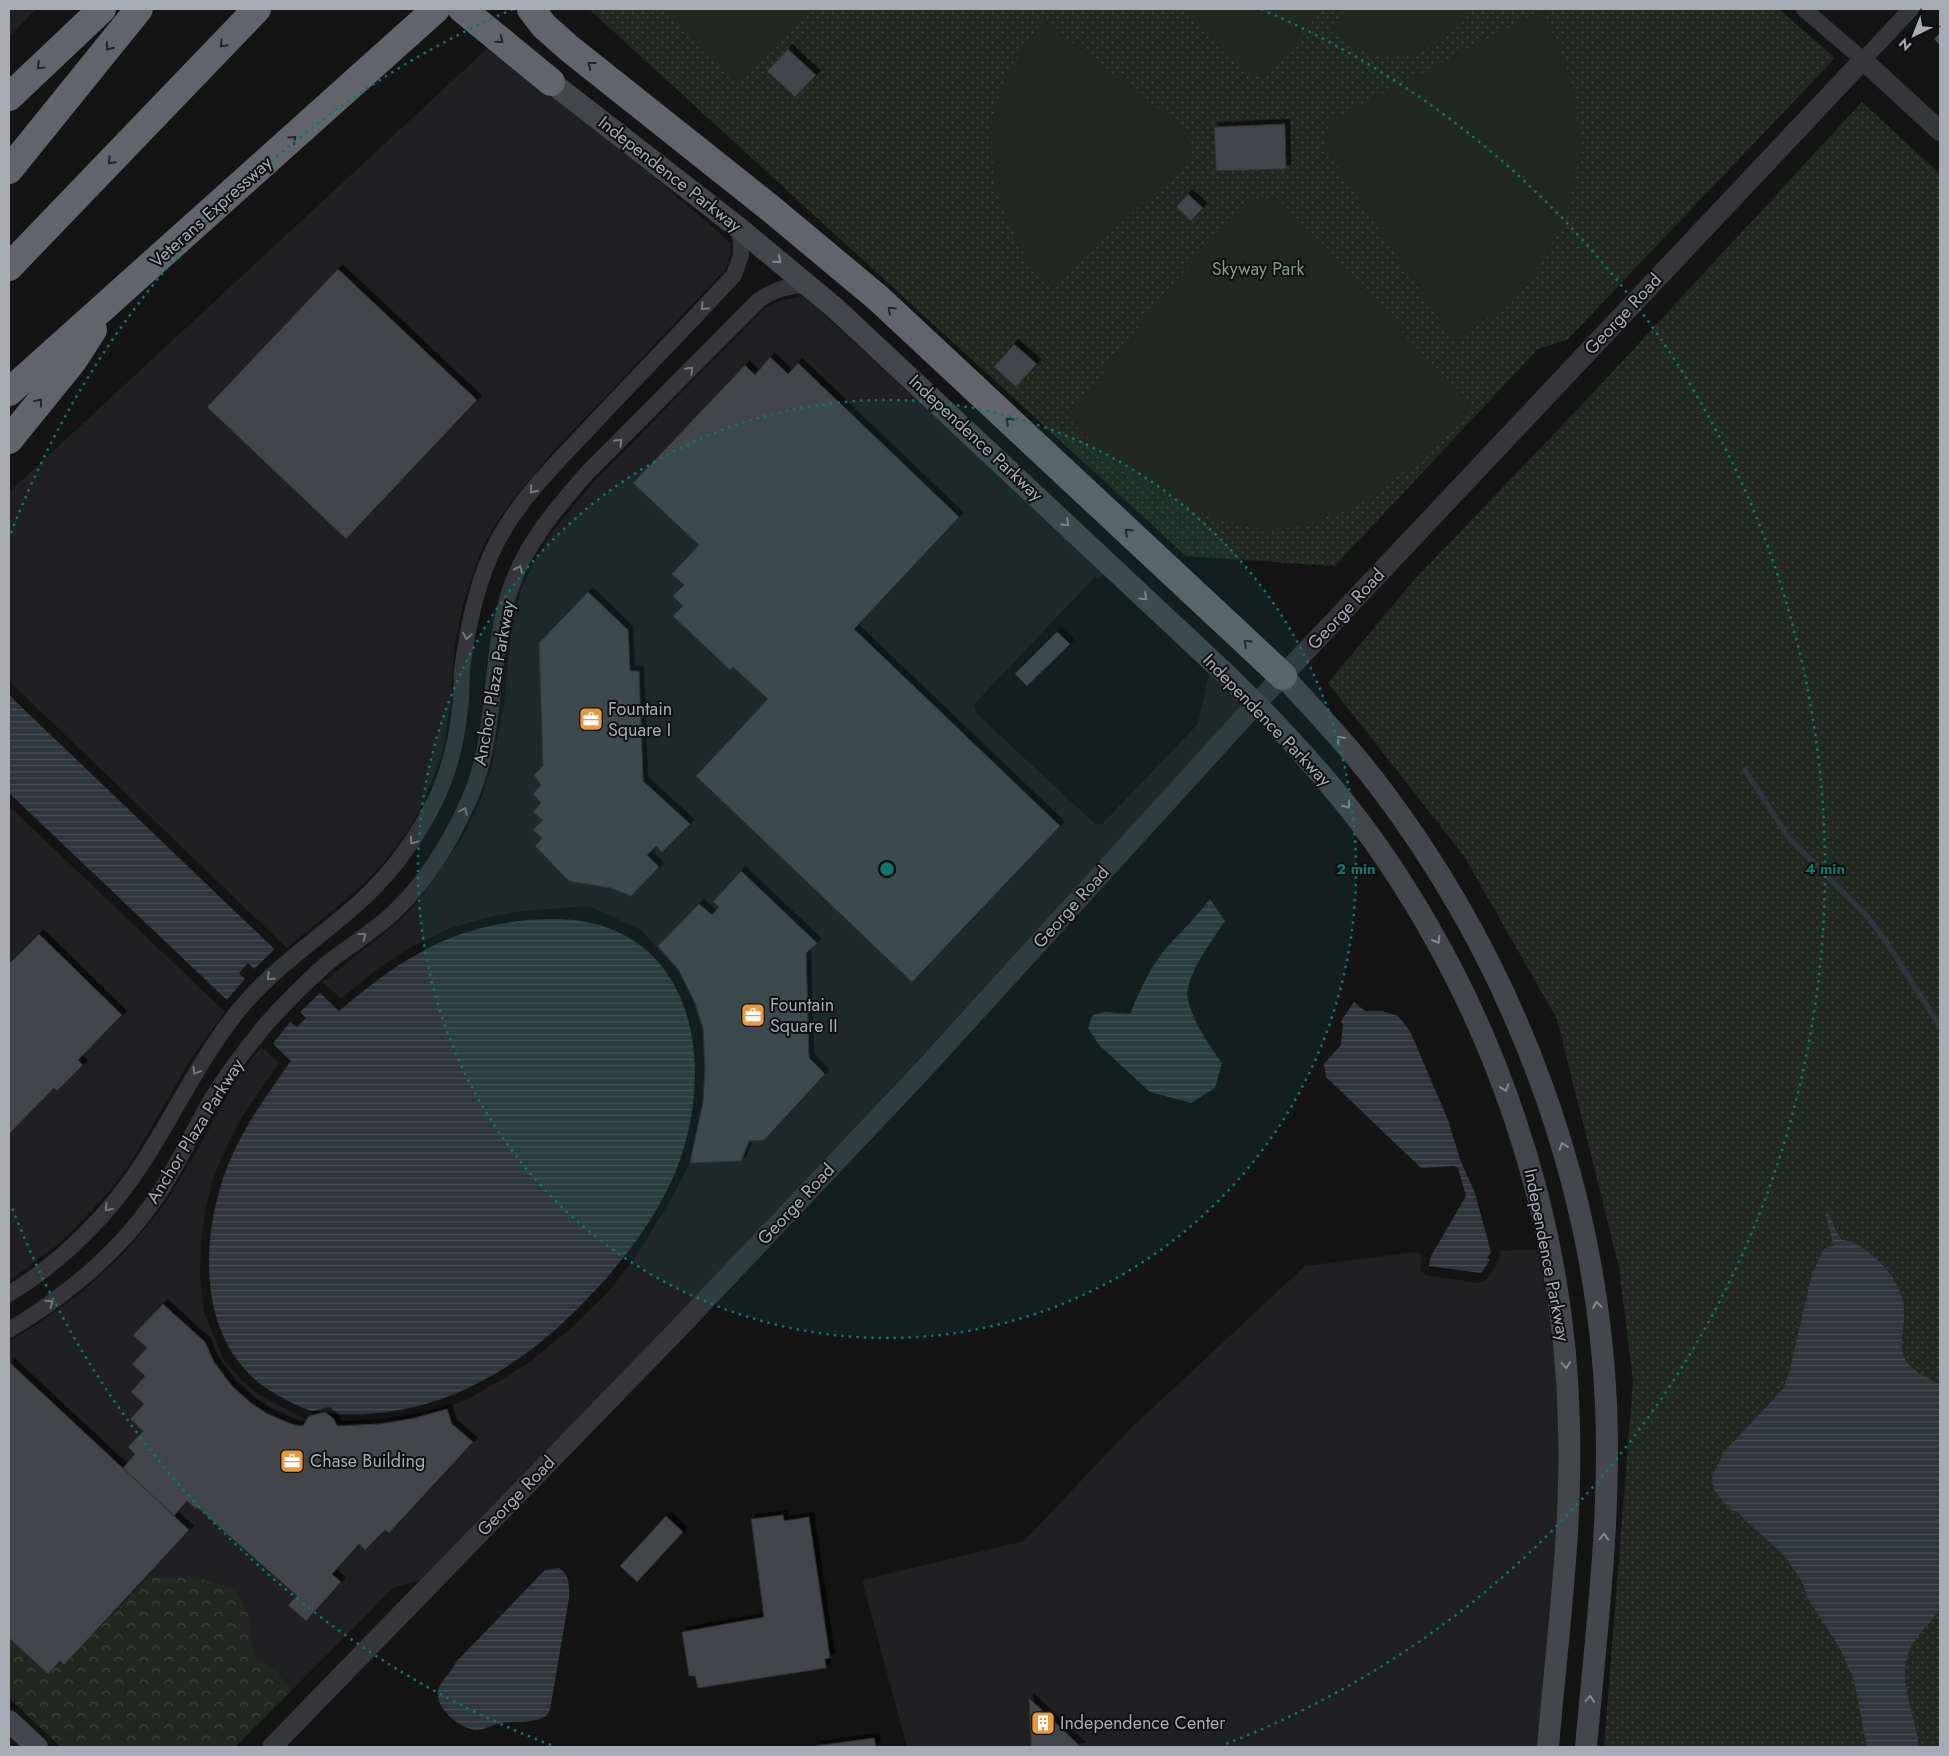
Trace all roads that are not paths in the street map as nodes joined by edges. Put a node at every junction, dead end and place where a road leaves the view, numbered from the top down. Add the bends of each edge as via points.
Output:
1 (102, 9) edge
2 (139, 9) edge
3 (257, 9) edge
4 (436, 9) edge
5 (462, 9) edge
6 (531, 9) edge
7 (1804, 9) edge
8 (1911, 9) edge
9 (1863, 60) junction
10 (551, 82) joint
11 (9, 97) edge
12 (1940, 132) edge
13 (9, 170) edge
14 (740, 229) junction
15 (9, 267) edge
16 (809, 285) junction
17 (113, 300) junction
18 (9, 392) edge
19 (9, 440) edge
20 (1282, 676) junction
21 (1256, 704) junction
22 (9, 1294) edge
23 (9, 1330) edge
24 (9, 1721) edge
25 (37, 1747) edge
26 (272, 1747) edge
27 (1548, 1747) edge
28 (1586, 1747) edge

1 -> 11 highway
2 -> 13 highway
3 -> 15 highway
17 -> 4 highway, Veterans Expressway
5 -> 10 highway
20 -> 6 highway via 878,298 565,45
7 - 9 street
8 - 9 street
9 - 12 street
9 - 20 street, George Road
10 - 14 main road, Independence Parkway
14 -> 16 main road, Independence Parkway
14 -> 22 street, Anchor Plaza Parkway via 741,255 734,275 565,454 517,510 499,538 473,606 462,674 458,728 451,759 419,832 388,873 268,978 223,1030 146,1158 92,1226 67,1250
16 -> 21 main road, Independence Parkway via 944,408
23 -> 16 street, Anchor Plaza Parkway via 75,1284 135,1226 171,1174 214,1096 246,1048 325,966 405,901 434,864 454,833 483,758 502,625 511,587 542,530 588,472 759,300 788,287
17 - 18 highway, Veterans Expressway
19 -> 17 highway via 73,361
20 - 21 street, George Road
28 -> 20 main road via 1606,1510 1606,1406 1591,1267 1564,1150 1548,1100 1509,1004 1447,885 1372,778
21 - 26 street, George Road via 920,1072 679,1328
21 -> 27 main road, Independence Parkway via 1328,781 1372,838 1411,897 1442,950 1487,1043 1529,1162 1558,1295 1569,1416 1566,1543
24 - 25 main road

